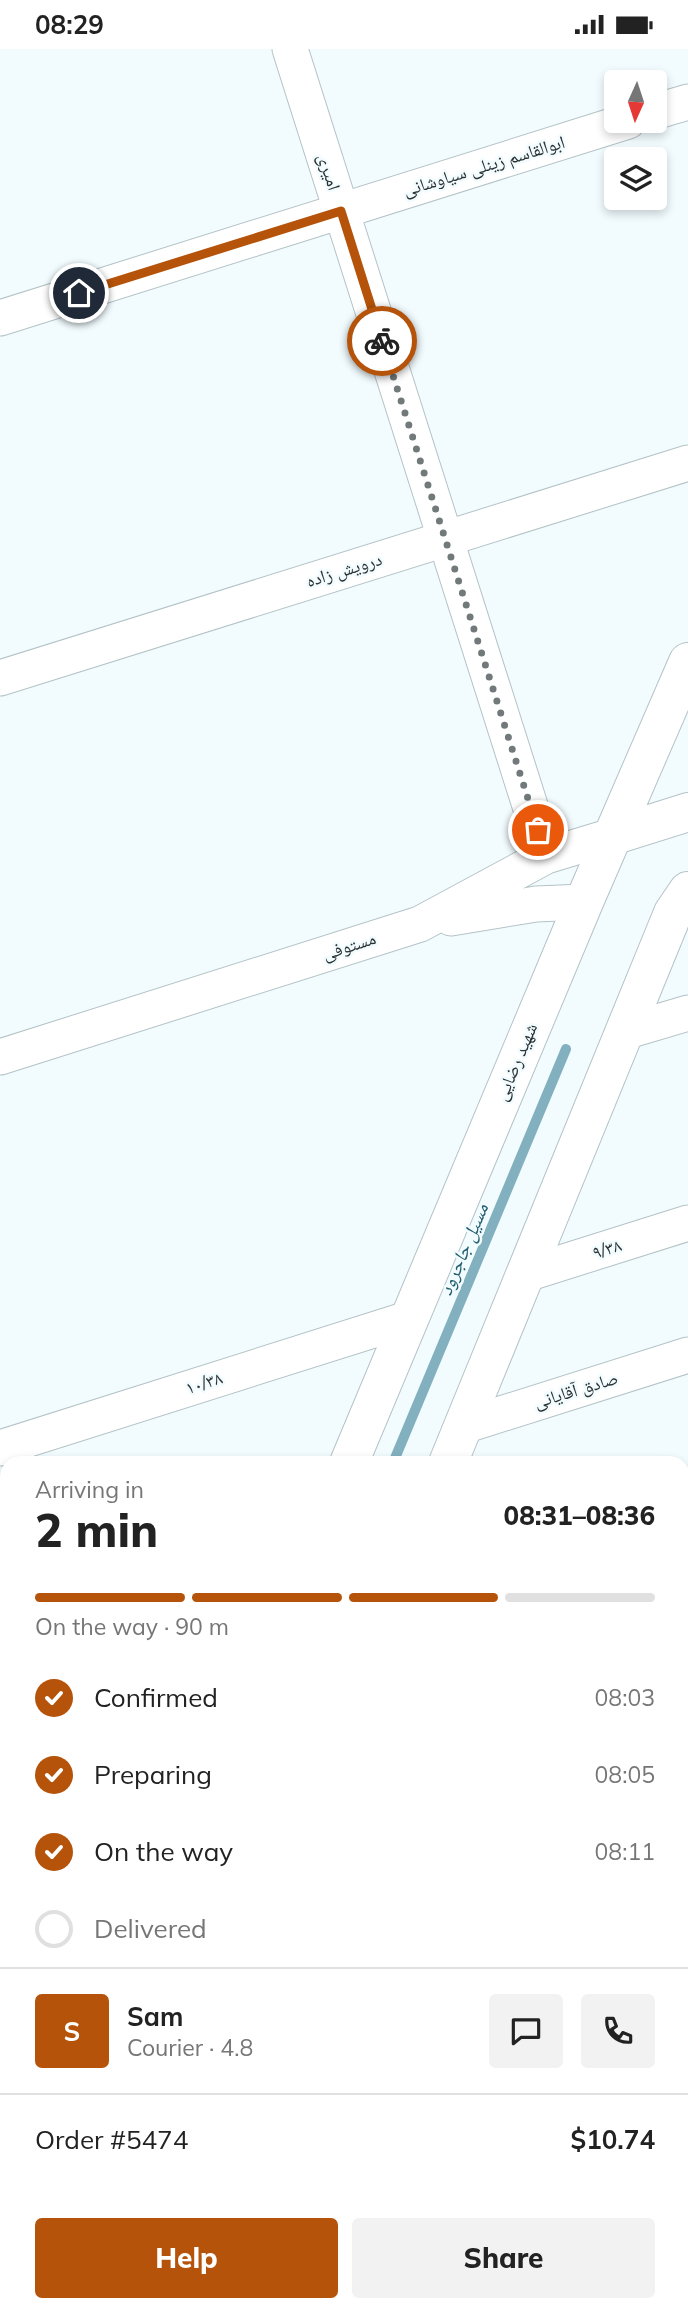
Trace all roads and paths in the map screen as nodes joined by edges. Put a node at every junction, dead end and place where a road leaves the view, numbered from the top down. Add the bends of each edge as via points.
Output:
1 (290, 49) edge
2 (688, 102) edge
3 (667, 108) edge
4 (604, 129) edge
5 (341, 211) junction
6 (0, 318) edge
7 (688, 463) edge
8 (445, 538) junction
9 (688, 662) edge
10 (0, 678) edge
11 (688, 812) edge
12 (612, 836) junction
13 (546, 856) junction
14 (583, 902) junction
15 (680, 902) edge
16 (420, 924) junction
17 (688, 1013) edge
18 (624, 1032) junction
19 (0, 1057) edge
20 (688, 1223) edge
21 (526, 1274) junction
22 (408, 1319) junction
23 (688, 1355) edge
24 (463, 1426) junction
25 (0, 1448) edge
26 (352, 1456) edge
27 (451, 1456) edge

1 - 5 street, امیری
2 - 3 street
4 - 5 street, ابوالقاسم زینلی سیاوشانی
5 - 6 street, ابوالقاسم زینلی سیاوشانی
5 - 8 street, امیری
7 - 8 street, درویش زاده
8 - 10 street, درویش زاده
8 - 13 street, امیری
9 - 12 main road, شهید رضایی
11 - 12 main road, مستوفی
12 - 13 street, مستوفی
12 - 14 main road, شهید رضایی
13 - 16 street, مستوفی
14 - 16 street via 536,904
14 - 22 main road, شهید رضایی
15 - 18 main road
16 - 19 street, مستوفی
17 - 18 street
18 - 21 main road
20 - 21 street, ۹/۳۸
21 - 24 main road
22 - 25 street, ۱۰/۳۸
22 - 26 main road, شهید رضایی
23 - 24 street, صادق آقایانی
24 - 27 main road

